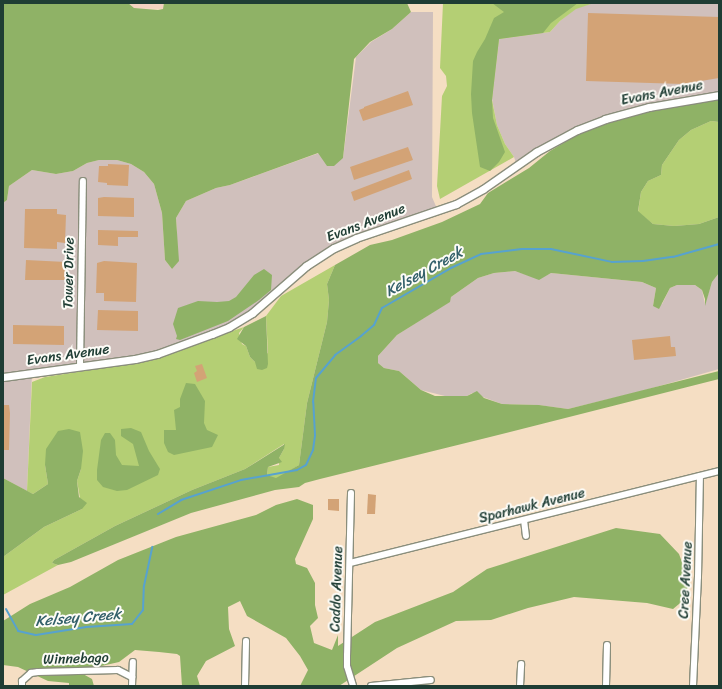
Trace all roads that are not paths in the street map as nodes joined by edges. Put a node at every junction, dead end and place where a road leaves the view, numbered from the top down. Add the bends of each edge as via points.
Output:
1 (719, 96) edge
2 (83, 181) dead end
3 (80, 366) junction
4 (3, 377) edge
5 (719, 471) edge
6 (700, 476) junction
7 (351, 493) dead end
8 (524, 520) junction
9 (526, 536) dead end
10 (350, 563) junction
11 (246, 642) dead end
12 (607, 645) dead end
13 (133, 662) dead end
14 (520, 664) dead end
15 (132, 677) junction
16 (431, 680) dead end
17 (22, 684) edge
18 (132, 686) edge
19 (245, 686) edge
20 (353, 686) edge
21 (371, 686) edge
22 (520, 686) edge
23 (606, 686) edge
24 (693, 686) edge

1 - 3 street, Evans Avenue via 649,107 588,125 536,152 483,189 456,204 334,248 306,266 252,313 228,327 149,356
2 - 3 street, Tower Drive
3 - 4 street, Evans Avenue
5 - 6 street, Sparhawk Avenue
6 - 8 street, Sparhawk Avenue
6 - 24 street, Cree Avenue
7 - 10 street, Caddo Avenue
8 - 9 street
8 - 10 street, Sparhawk Avenue
10 - 20 street, Caddo Avenue via 346,655
11 - 19 street
12 - 23 street
13 - 15 street
14 - 22 street
15 - 17 street, Winnebago via 118,670 38,672 32,673
15 - 18 street
16 - 21 street

